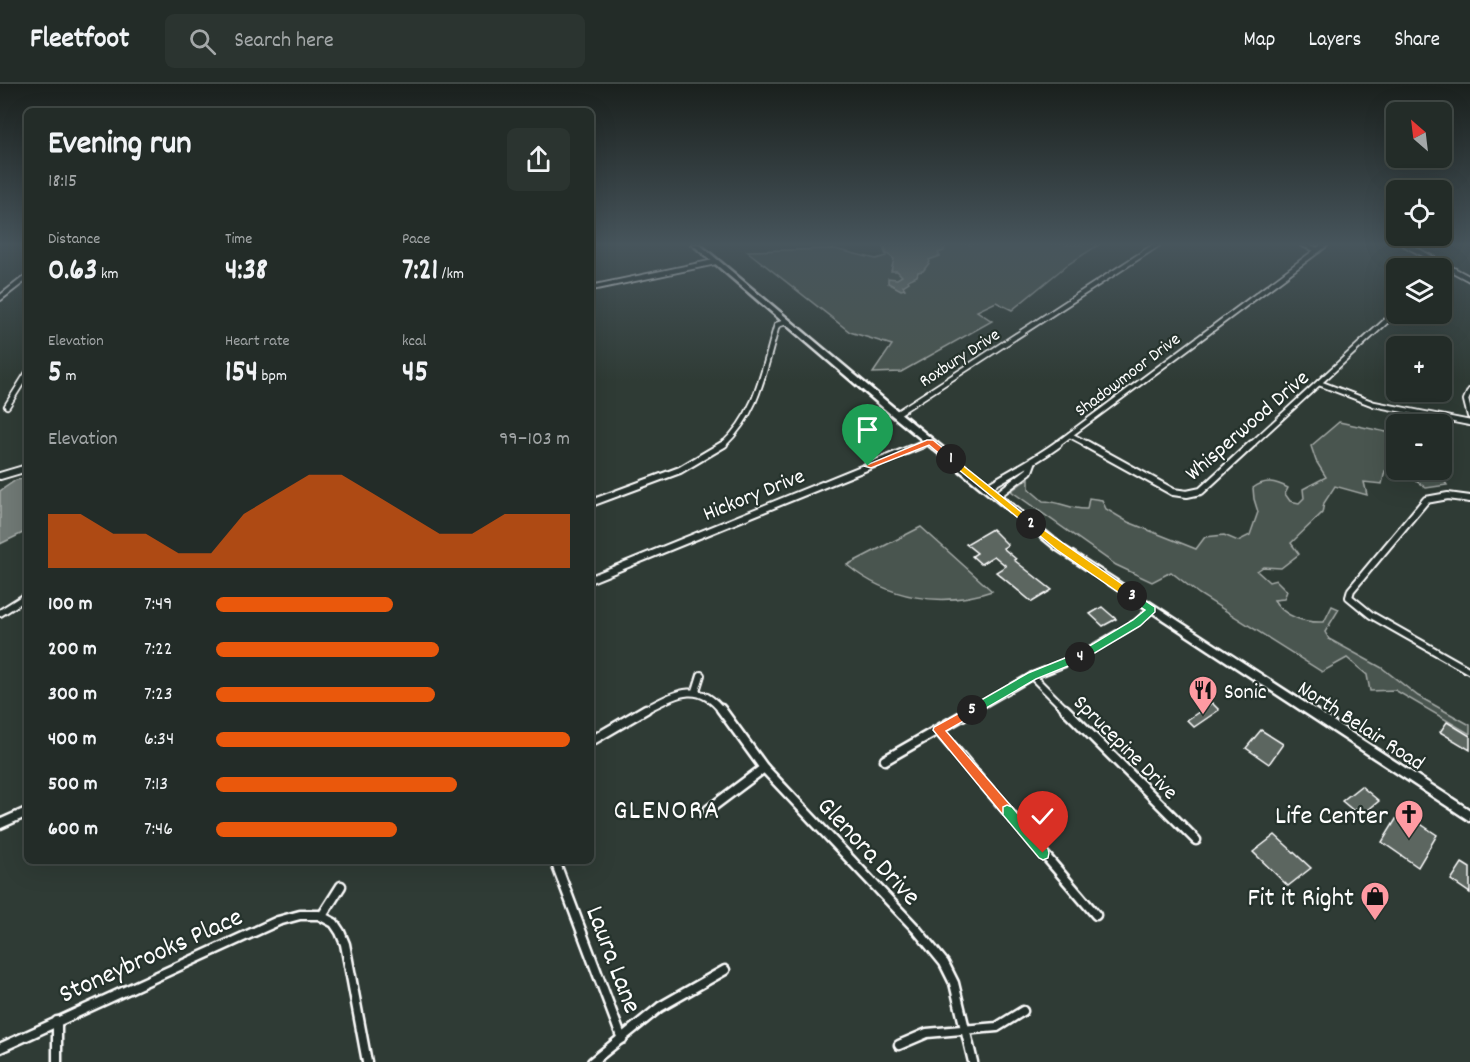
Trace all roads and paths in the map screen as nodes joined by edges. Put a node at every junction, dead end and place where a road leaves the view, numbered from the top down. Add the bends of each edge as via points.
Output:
1 (748, 290) edge
2 (1088, 290) edge
3 (1265, 290) edge
4 (1386, 321) edge
5 (786, 322) junction
6 (24, 379) edge
7 (1318, 383) junction
8 (1470, 391) edge
9 (6, 406) dead end
10 (896, 414) junction
11 (1470, 416) edge
12 (1470, 423) edge
13 (1071, 435) junction
14 (930, 441) junction
15 (1032, 463) junction
16 (24, 469) edge
17 (1009, 474) junction
18 (0, 476) edge
19 (1017, 480) junction
20 (986, 488) junction
21 (996, 496) junction
22 (1470, 499) edge
23 (594, 502) edge
24 (594, 578) edge
25 (24, 598) edge
26 (1152, 609) junction
27 (0, 613) edge
28 (1470, 670) edge
29 (701, 675) dead end
30 (1032, 676) junction
31 (696, 691) junction
32 (938, 730) junction
33 (594, 739) edge
34 (885, 760) dead end
35 (764, 768) junction
36 (708, 810) dead end
37 (24, 813) edge
38 (1470, 816) edge
39 (0, 824) edge
40 (1196, 840) dead end
41 (556, 864) edge
42 (341, 886) dead end
43 (1096, 915) dead end
44 (322, 916) junction
45 (725, 970) dead end
46 (1023, 1011) dead end
47 (57, 1021) junction
48 (965, 1029) junction
49 (622, 1039) junction
50 (899, 1045) dead end
51 (0, 1048) edge
52 (57, 1062) edge
53 (367, 1062) edge
54 (592, 1062) edge
55 (973, 1062) edge

1 - 5 main road, North Belair Road
2 - 10 street, Roxbury Drive
3 - 13 street, Shadowmoor Drive
4 - 7 street, Whisperwood Drive
5 - 10 main road, North Belair Road
5 - 23 street via 777,325 750,412 733,439 703,459
6 - 9 street
7 - 12 street via 1380,407
7 - 13 street, Whisperwood Drive via 1201,491 1192,494 1173,492
8 - 11 street via 1466,400
10 - 14 main road, North Belair Road
13 - 15 street, Shadowmoor Drive
14 - 20 main road, North Belair Road
14 - 24 street, Hickory Drive
15 - 17 street, Shadowmoor Drive
15 - 19 street, Shadowmoor Drive via 1029,471
16 - 18 street
17 - 19 street
17 - 20 street, Shadowmoor Drive
19 - 21 street, Shadowmoor Drive
20 - 21 main road, North Belair Road
21 - 26 main road, North Belair Road via 1060,548
22 - 28 street via 1448,496 1426,500 1349,597 1371,615
25 - 27 street
26 - 30 street via 1136,623 1073,660
26 - 38 main road, North Belair Road
29 - 31 street
30 - 32 street
30 - 40 street, Sprucepine Drive
31 - 33 street via 676,694
31 - 35 street, Glenora Drive via 713,699
32 - 34 street
32 - 43 street
35 - 36 street
35 - 48 street, Glenora Drive via 939,957 954,983
37 - 39 street
41 - 49 street, Laura Lane
42 - 44 street
44 - 47 street, Stoneybrooks Place via 301,915 278,921
44 - 53 street via 332,920 345,944
45 - 49 street via 660,1007
46 - 48 street via 997,1027
47 - 51 street, Stoneybrooks Place
47 - 52 street
48 - 50 street via 927,1033
48 - 55 street, Glenora Drive
49 - 54 street

